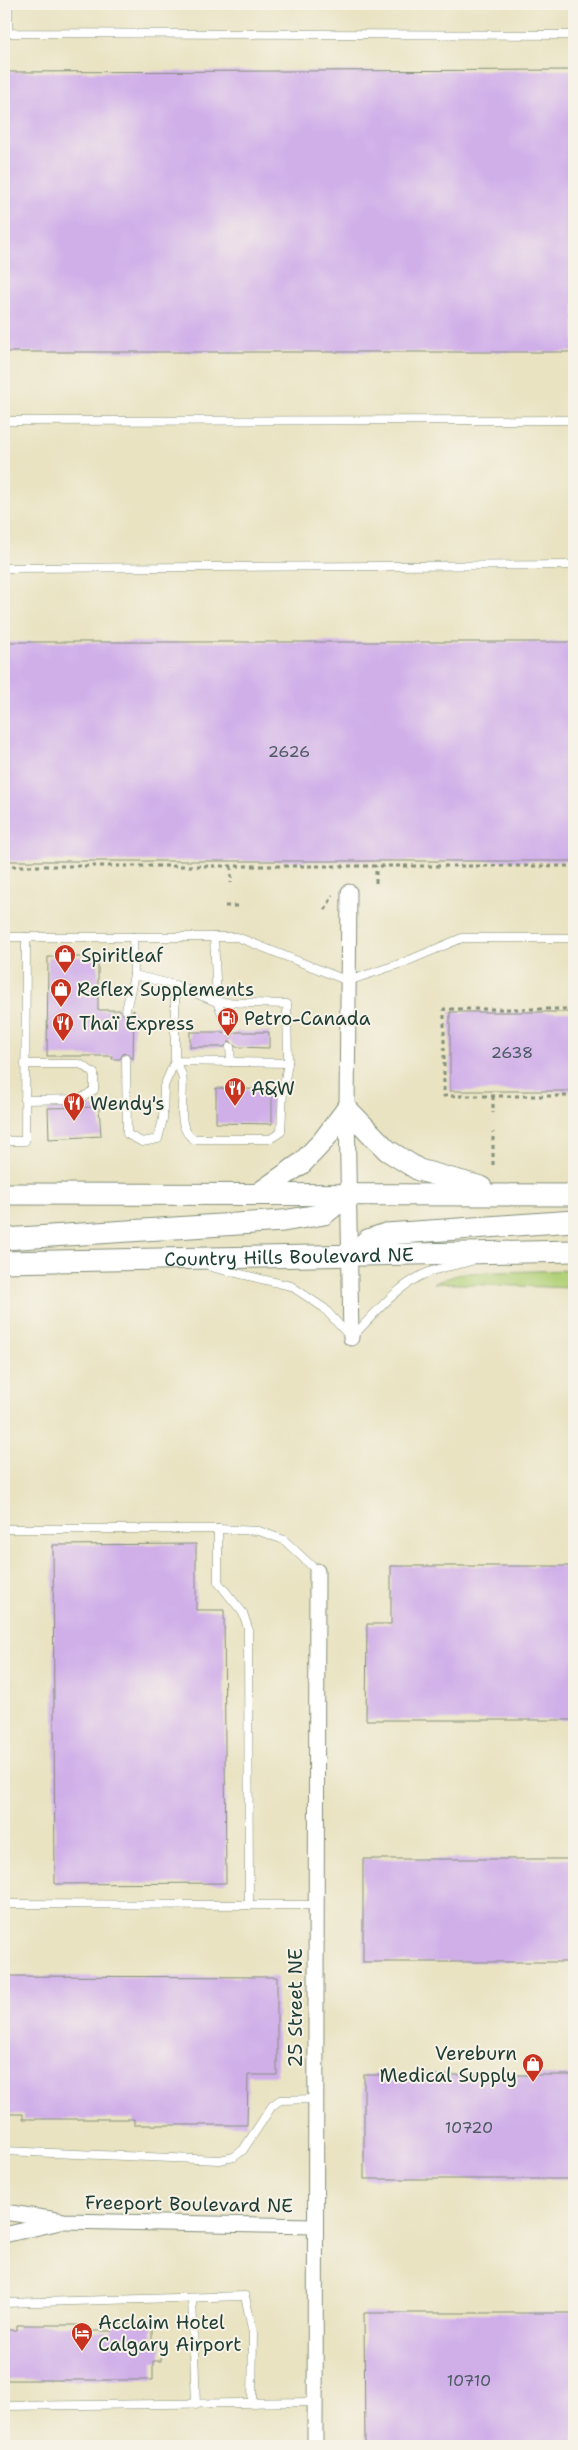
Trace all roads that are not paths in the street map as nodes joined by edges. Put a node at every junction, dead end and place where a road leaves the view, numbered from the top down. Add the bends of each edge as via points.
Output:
1 (8, 4) edge
2 (574, 35) edge
3 (574, 420) edge
4 (4, 421) edge
5 (574, 565) edge
6 (4, 568) edge
7 (349, 892) dead end
8 (4, 938) edge
9 (26, 938) junction
10 (133, 938) junction
11 (214, 938) junction
12 (574, 938) edge
13 (134, 976) junction
14 (348, 981) junction
15 (175, 986) junction
16 (217, 1002) junction
17 (126, 1010) dead end
18 (230, 1032) dead end
19 (230, 1047) dead end
20 (126, 1059) dead end
21 (175, 1061) junction
22 (230, 1062) junction
23 (288, 1063) junction
24 (25, 1064) junction
25 (25, 1100) junction
26 (347, 1109) junction
27 (4, 1141) edge
28 (4, 1194) edge
29 (258, 1194) junction
30 (349, 1194) junction
31 (508, 1195) junction
32 (574, 1195) edge
33 (574, 1221) edge
34 (4, 1239) edge
35 (574, 1251) edge
36 (502, 1253) junction
37 (350, 1257) junction
38 (180, 1260) junction
39 (4, 1262) edge
40 (352, 1338) junction
41 (218, 1529) junction
42 (4, 1530) edge
43 (318, 1571) joint
44 (4, 1904) edge
45 (249, 1905) junction
46 (316, 1905) junction
47 (315, 2099) junction
48 (4, 2151) edge
49 (4, 2212) edge
50 (64, 2221) junction
51 (314, 2226) junction
52 (4, 2235) edge
53 (192, 2298) junction
54 (4, 2303) edge
55 (315, 2402) junction
56 (252, 2404) junction
57 (196, 2405) junction
58 (4, 2406) edge
59 (315, 2446) edge

1 - 2 lane via 8,33
3 - 4 lane
5 - 6 lane
7 - 14 street
8 - 9 lane
9 - 10 lane
9 - 24 lane
10 - 11 lane
10 - 13 lane
11 - 14 lane via 237,938
11 - 16 lane
12 - 14 lane via 462,938
13 - 15 lane
13 - 17 lane
14 - 26 street
15 - 16 lane
15 - 21 lane
16 - 18 lane
16 - 23 lane via 287,1004
19 - 22 lane
20 - 21 lane via 127,1134 142,1142 158,1139 163,1119 164,1086
21 - 22 lane
21 - 23 lane via 182,1075 183,1121 187,1135 193,1139 270,1139 281,1132
22 - 23 lane
24 - 25 lane
24 - 25 lane via 80,1064 94,1073 94,1090 80,1099
25 - 27 lane via 25,1141
26 - 29 main road via 302,1163
26 - 30 street
26 - 31 main road via 387,1150 419,1170
28 - 29 main road
29 - 30 main road
30 - 31 main road
30 - 34 main road via 324,1214 283,1221
30 - 37 street
31 - 32 main road
33 - 37 main road via 386,1234 368,1240
35 - 36 main road, Country Hills Boulevard NE
36 - 37 main road, Country Hills Boulevard NE
36 - 40 lane via 430,1272 412,1282 398,1291
37 - 38 main road, Country Hills Boulevard NE
37 - 40 street
38 - 39 main road, Country Hills Boulevard NE
38 - 40 lane via 290,1286 324,1308
41 - 42 lane
41 - 43 lane via 260,1531 284,1540
41 - 45 lane via 218,1582 244,1613 248,1628
43 - 46 street, 25 Street NE
44 - 45 lane
45 - 46 lane
46 - 47 street, 25 Street NE
47 - 48 lane via 280,2100 272,2106 243,2150 220,2160
47 - 51 street, 25 Street NE
49 - 50 street, Freeport Boulevard NE
50 - 51 street, Freeport Boulevard NE
50 - 52 street, Freeport Boulevard NE
51 - 55 street, 25 Street NE
53 - 54 lane
53 - 56 lane via 245,2296 253,2333
53 - 57 lane
55 - 56 lane
55 - 59 street, 25 Street NE
56 - 57 lane
57 - 58 lane

